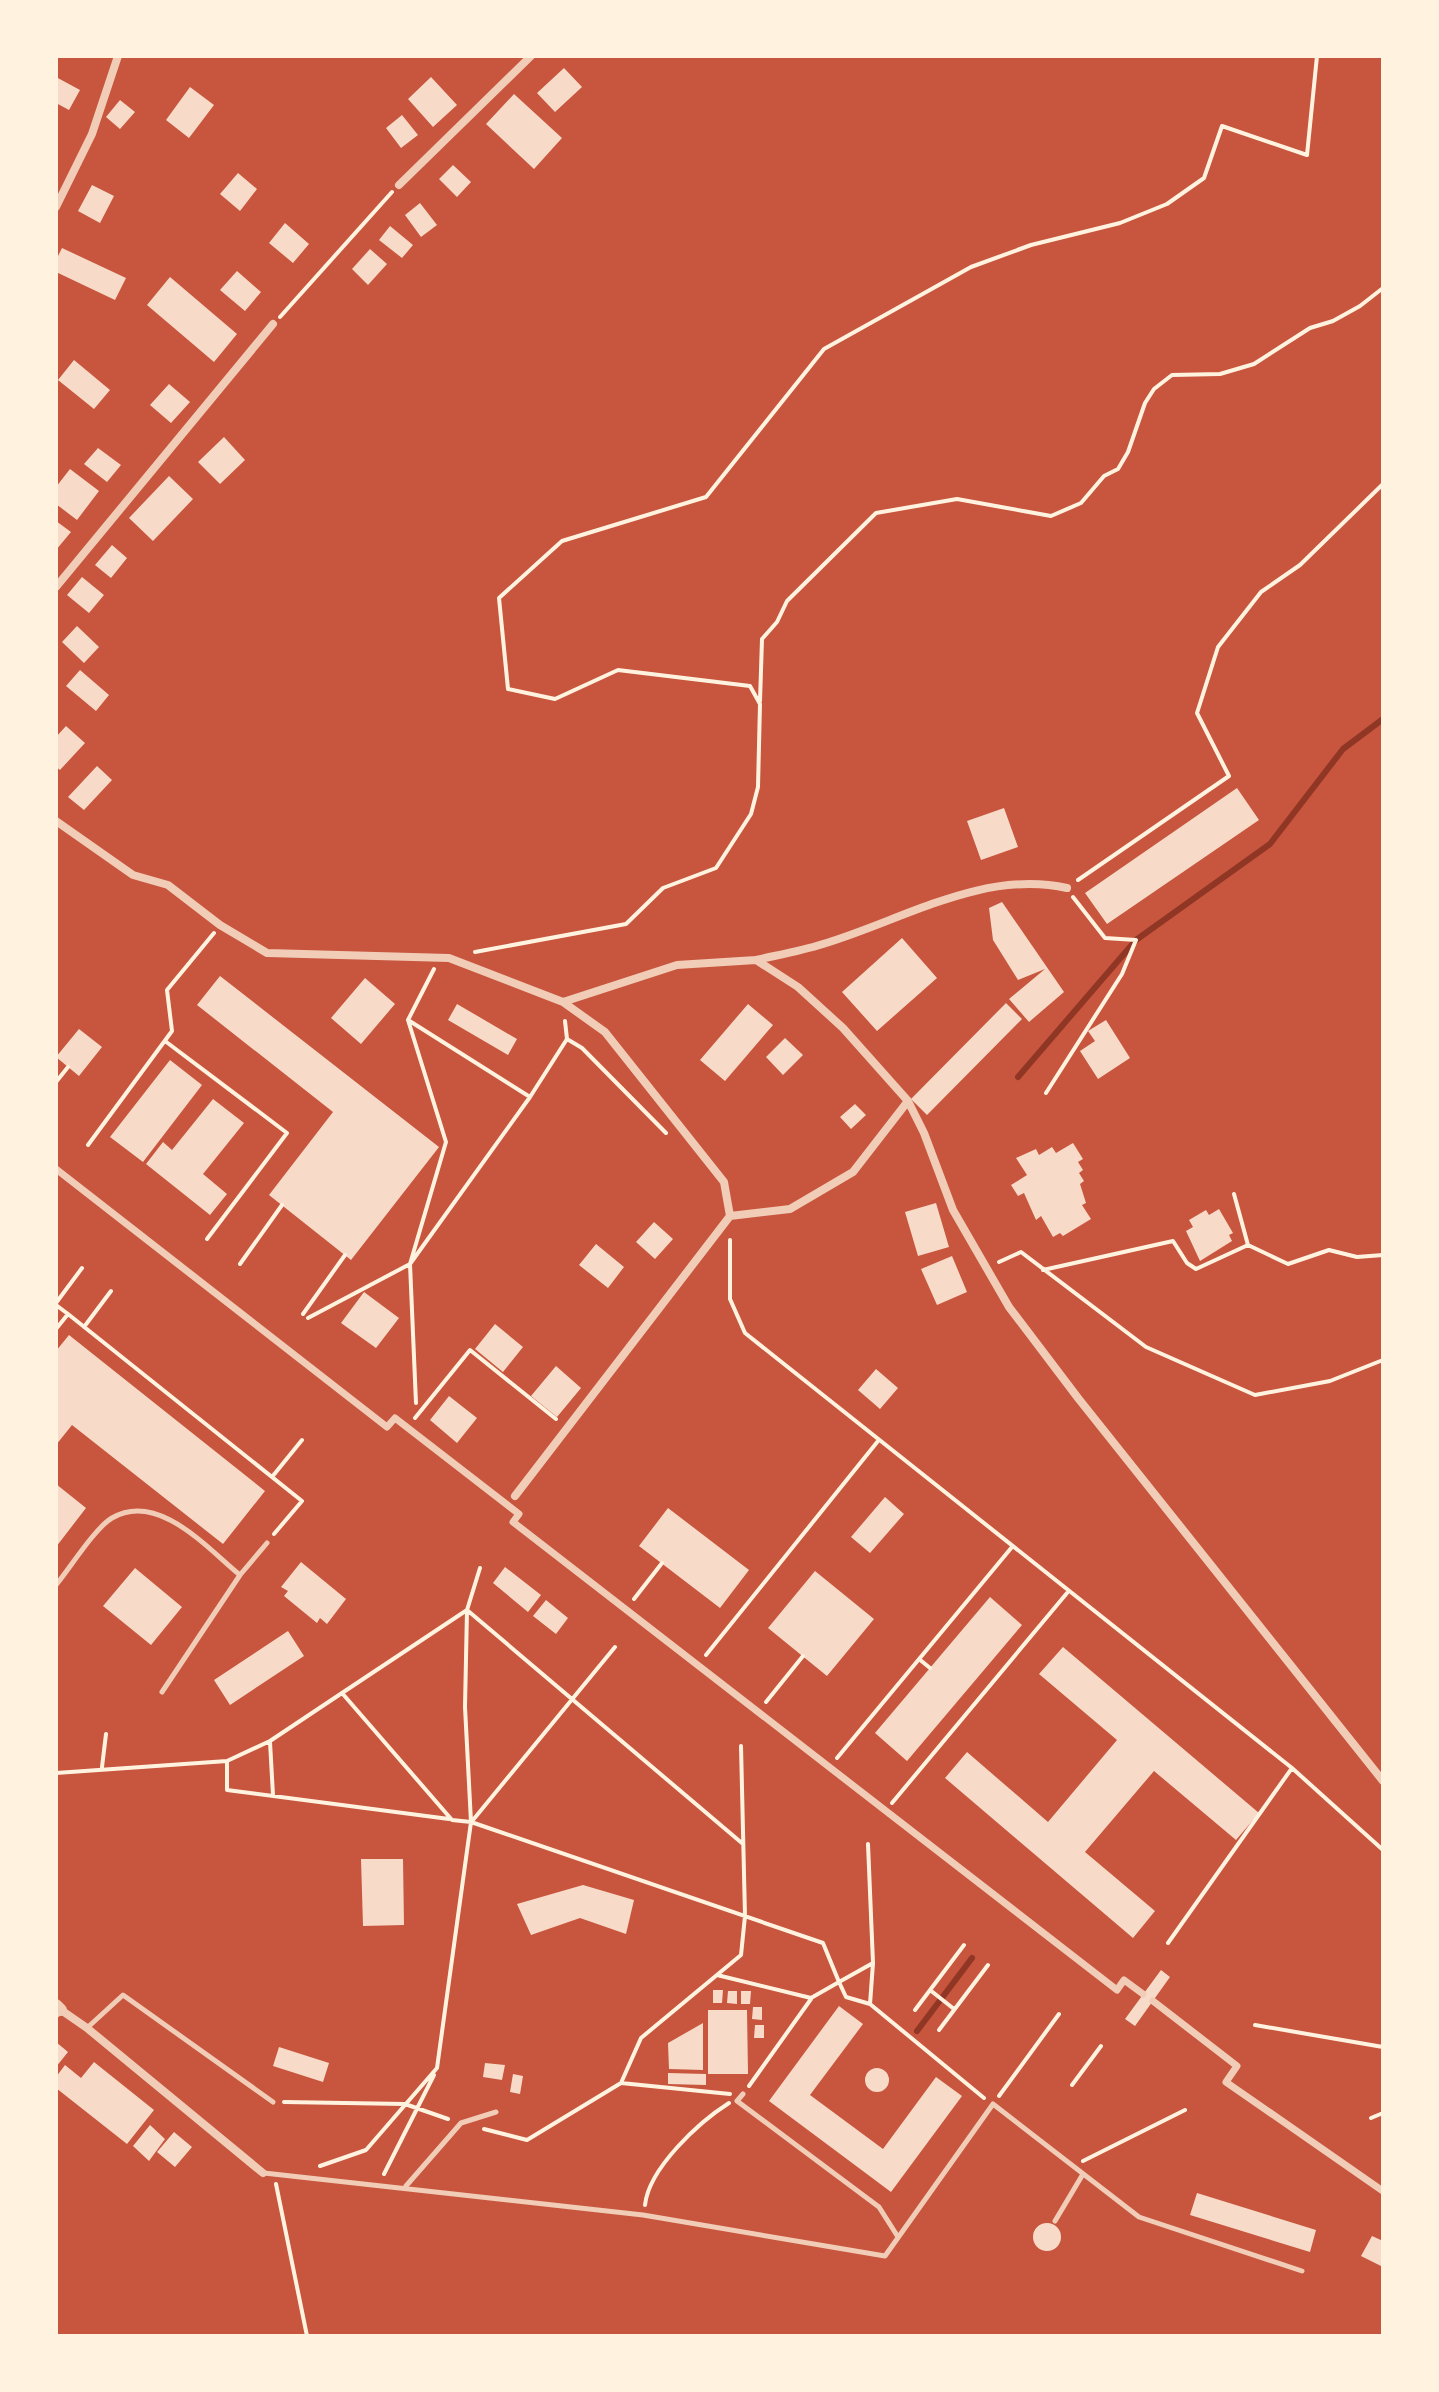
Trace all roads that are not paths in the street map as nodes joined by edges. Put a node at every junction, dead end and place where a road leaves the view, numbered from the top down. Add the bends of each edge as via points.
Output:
1 (118, 56) edge
2 (531, 56) edge
3 (399, 185) road end
4 (56, 207) edge
5 (273, 324) road end
6 (56, 587) edge
7 (56, 821) edge
8 (1067, 888) road end
9 (756, 960) junction
10 (563, 1002) junction
11 (908, 1101) junction
12 (56, 1169) edge
13 (730, 1216) junction
14 (515, 1496) dead end
15 (267, 1543) road end
16 (240, 1575) junction
17 (56, 1585) edge
18 (162, 1692) dead end
19 (1383, 1781) edge
20 (1143, 1994) dead end
21 (1153, 2001) dead end
22 (58, 2010) edge
23 (87, 2028) junction
24 (743, 2094) road end
25 (273, 2102) road end
26 (496, 2112) dead end
27 (263, 2173) joint
28 (1083, 2174) junction
29 (405, 2187) junction
30 (1383, 2191) edge
31 (1055, 2221) dead end
32 (898, 2237) junction
33 (1302, 2271) dead end

1 - 4 street via 92,134
2 - 3 street
5 - 6 street
7 - 10 street via 133,875 168,885 267,953 449,958
8 - 9 street via 1047,883 997,885 822,945
9 - 10 street via 677,965
9 - 11 street via 798,987 843,1028
10 - 13 street via 605,1032 724,1182
11 - 13 street via 853,1172 790,1209
11 - 19 street via 953,1210 1009,1307
12 - 20 street via 387,1427 395,1418 519,1514 513,1522 1117,1990 1124,1980
13 - 14 street
15 - 16 lane
16 - 17 lane via 169,1518 142,1508 111,1518
16 - 18 lane
21 - 30 street via 1237,2066 1226,2082
22 - 23 street
23 - 25 lane via 123,1995
23 - 27 street
24 - 32 lane via 737,2101 879,2207
26 - 29 lane via 461,2123
27 - 29 lane
28 - 31 lane
28 - 32 lane via 993,2104
28 - 33 lane via 1139,2217
29 - 32 lane via 643,2215 885,2256

